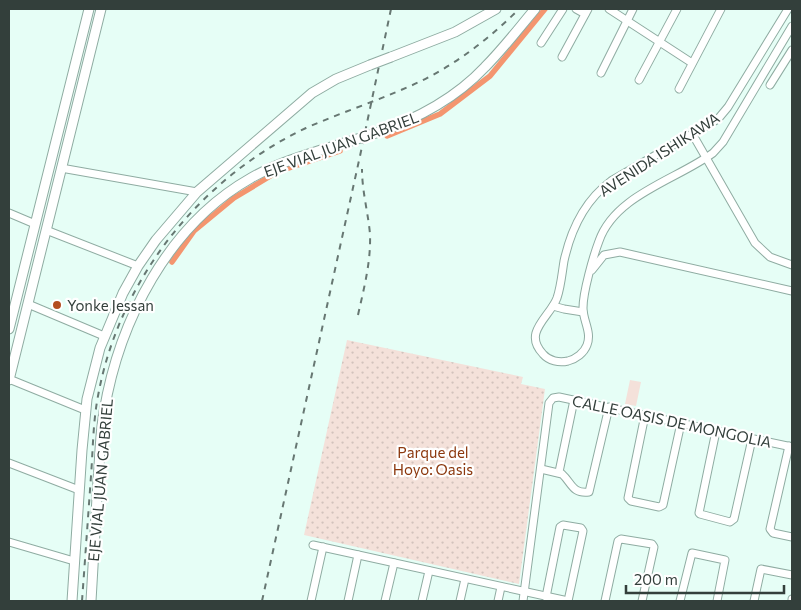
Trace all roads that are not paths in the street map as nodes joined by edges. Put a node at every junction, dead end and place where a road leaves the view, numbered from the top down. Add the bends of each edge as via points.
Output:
1 (89, 9) edge
2 (101, 9) edge
3 (496, 9) edge
4 (535, 9) edge
5 (563, 9) edge
6 (576, 9) edge
7 (609, 9) edge
8 (633, 9) edge
9 (677, 9) edge
10 (721, 9) edge
11 (788, 9) edge
12 (586, 11) edge
13 (627, 20) junction
14 (792, 26) edge
15 (660, 42) junction
16 (541, 44) dead end
17 (792, 50) edge
18 (562, 57) dead end
19 (692, 64) junction
20 (601, 73) dead end
21 (639, 80) dead end
22 (770, 85) dead end
23 (679, 89) dead end
24 (64, 109) junction
25 (75, 111) junction
26 (694, 135) junction
27 (707, 158) junction
28 (61, 168) junction
29 (197, 192) junction
30 (9, 213) edge
31 (35, 224) junction
32 (46, 230) junction
33 (792, 265) edge
34 (138, 266) junction
35 (590, 272) junction
36 (792, 291) edge
37 (13, 297) edge
38 (28, 304) junction
39 (553, 306) junction
40 (583, 312) junction
41 (9, 329) edge
42 (104, 336) junction
43 (9, 380) edge
44 (574, 400) junction
45 (609, 408) junction
46 (85, 410) junction
47 (645, 415) junction
48 (681, 423) junction
49 (716, 431) junction
50 (752, 439) junction
51 (790, 447) edge
52 (9, 463) edge
53 (541, 469) junction
54 (559, 472) junction
55 (79, 490) junction
56 (792, 537) edge
57 (9, 542) edge
58 (314, 545) dead end
59 (323, 547) junction
60 (358, 555) junction
61 (74, 561) junction
62 (394, 563) junction
63 (429, 571) junction
64 (792, 575) edge
65 (465, 579) junction
66 (501, 587) junction
67 (524, 592) junction
68 (546, 596) junction
69 (72, 601) edge
70 (90, 601) edge
71 (311, 601) edge
72 (348, 601) edge
73 (385, 601) edge
74 (422, 601) edge
75 (460, 601) edge
76 (498, 601) edge
77 (523, 601) edge
78 (568, 601) edge
79 (604, 601) edge
80 (642, 601) edge
81 (680, 601) edge
82 (717, 601) edge
83 (754, 601) edge

1 - 24 main road
2 - 25 main road
3 - 29 main road, EJE VIAL JUAN GABRIEL, bridge via 455,32 370,64 312,93
4 - 70 main road, EJE VIAL JUAN GABRIEL, bridge via 485,67 456,93 415,118 251,178 228,193 183,234 147,289 122,343 112,374 103,414
5 - 16 street
6 - 12 street
7 - 13 street
8 - 13 street
9 - 15 street
10 - 19 street
11 - 26 street, AVENIDA ISHIKAWA via 724,113
12 - 18 street
13 - 15 street
13 - 20 street
14 - 27 street, AVENIDA ISHIKAWA via 723,142
15 - 19 street
15 - 21 street
17 - 22 street
19 - 23 street
24 - 25 main road
24 - 31 main road
25 - 28 main road
26 - 27 street
26 - 39 street, AVENIDA ISHIKAWA via 611,181 586,205 570,237
27 - 33 street via 755,243 770,257
27 - 35 street, AVENIDA ISHIKAWA via 620,209 601,236
28 - 29 street
28 - 32 main road
29 - 34 main road, EJE VIAL JUAN GABRIEL via 164,229
30 - 31 street
31 - 37 main road
32 - 34 street
32 - 38 main road
34 - 42 main road, EJE VIAL JUAN GABRIEL
35 - 36 street via 604,255 620,252
35 - 40 street, AVENIDA ISHIKAWA
37 - 41 main road
38 - 42 street
38 - 43 main road
39 - 40 street
39 - 40 street, AVENIDA ISHIKAWA via 539,324 536,334 539,349 554,361 576,358 585,349 589,334
42 - 46 main road, EJE VIAL JUAN GABRIEL
43 - 46 street
44 - 45 street, CALLE OASIS DE MONGOLIA
44 - 53 street, CALLE OASIS DE MONGOLIA via 559,396 550,403
44 - 54 street
45 - 47 street, CALLE OASIS DE MONGOLIA
45 - 54 street via 590,491 573,489
46 - 55 main road, EJE VIAL JUAN GABRIEL
47 - 48 street, CALLE OASIS DE MONGOLIA
47 - 48 street via 628,499 631,501 663,505
48 - 49 street, CALLE OASIS DE MONGOLIA
49 - 50 street, CALLE OASIS DE MONGOLIA
49 - 50 street via 699,513 730,522 734,519
50 - 51 street, CALLE OASIS DE MONGOLIA
51 - 56 street via 770,529 773,533
52 - 55 street
53 - 54 street
53 - 67 street
55 - 61 main road, EJE VIAL JUAN GABRIEL
57 - 61 street
58 - 59 street
59 - 60 street
59 - 71 street
60 - 62 street
60 - 72 street
61 - 69 main road, EJE VIAL JUAN GABRIEL
62 - 63 street
62 - 73 street
63 - 65 street
63 - 74 street
64 - 83 street via 761,570
65 - 66 street
65 - 75 street
66 - 67 street
66 - 76 street
67 - 68 street
67 - 77 street
68 - 78 street
68 - 78 street via 560,527 581,528
79 - 80 street via 621,538 654,545
81 - 82 street via 692,553 725,560

